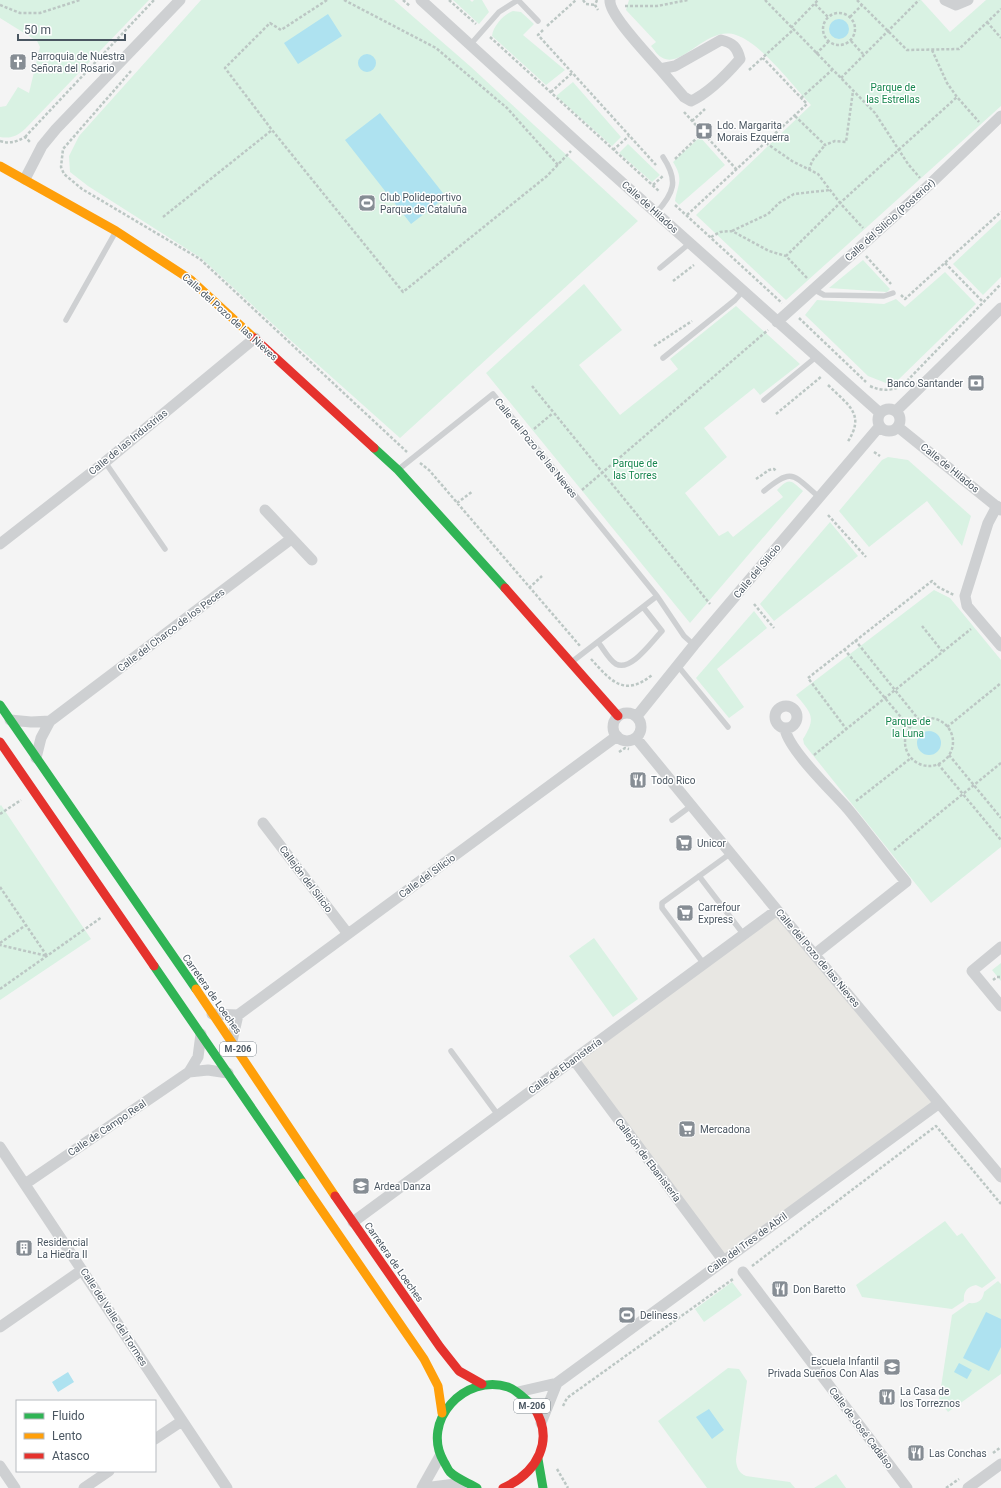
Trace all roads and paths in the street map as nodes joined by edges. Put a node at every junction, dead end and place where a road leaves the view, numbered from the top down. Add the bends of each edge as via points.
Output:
1 (80, 0) edge
2 (154, 0) edge
3 (180, 0) edge
4 (327, 0) edge
5 (344, 0) edge
6 (403, 0) edge
7 (421, 0) edge
8 (449, 0) edge
9 (518, 0) edge
10 (576, 0) edge
11 (582, 0) edge
12 (688, 0) edge
13 (765, 0) edge
14 (818, 0) edge
15 (857, 0) edge
16 (919, 0) edge
17 (945, 0) edge
18 (968, 0) edge
19 (609, 2) edge
20 (814, 4) junction
21 (0, 5) edge
22 (862, 5) junction
23 (412, 8) dead end
24 (1001, 9) edge
25 (828, 17) junction
26 (850, 17) junction
27 (538, 21) dead end
28 (987, 22) junction
29 (791, 28) junction
30 (484, 32) junction
31 (887, 32) junction
32 (1001, 38) edge
33 (851, 41) junction
34 (828, 42) junction
35 (470, 45) junction
36 (932, 50) junction
37 (816, 54) junction
38 (863, 54) junction
39 (763, 58) dead end
40 (660, 69) junction
41 (132, 70) dead end
42 (832, 70) junction
43 (572, 73) junction
44 (841, 78) junction
45 (854, 90) junction
46 (551, 92) junction
47 (957, 97) junction
48 (801, 98) junction
49 (795, 116) junction
50 (1001, 116) edge
51 (272, 130) junction
52 (986, 130) junction
53 (628, 136) junction
54 (25, 137) dead end
55 (766, 143) junction
56 (825, 145) junction
57 (565, 146) dead end
58 (613, 150) junction
59 (898, 150) junction
60 (720, 153) dead end
61 (577, 156) dead end
62 (663, 156) dead end
63 (0, 166) edge
64 (656, 166) dead end
65 (737, 170) junction
66 (809, 170) junction
67 (25, 179) junction
68 (928, 186) junction
69 (830, 190) junction
70 (668, 199) junction
71 (840, 202) junction
72 (656, 212) junction
73 (1001, 212) edge
74 (687, 215) junction
75 (163, 218) dead end
76 (116, 231) junction
77 (732, 231) junction
78 (711, 237) junction
79 (872, 237) junction
80 (690, 243) junction
81 (680, 252) junction
82 (862, 252) dead end
83 (786, 256) junction
84 (945, 263) junction
85 (694, 265) junction
86 (660, 268) dead end
87 (700, 270) dead end
88 (673, 281) dead end
89 (1001, 284) edge
90 (814, 288) junction
91 (742, 291) junction
92 (894, 291) joint
93 (900, 294) dead end
94 (983, 302) junction
95 (1001, 308) edge
96 (790, 310) junction
97 (66, 320) dead end
98 (777, 322) junction
99 (762, 325) dead end
100 (768, 330) junction
101 (774, 335) dead end
102 (255, 338) junction
103 (816, 357) junction
104 (663, 358) dead end
105 (808, 365) junction
106 (830, 369) junction
107 (820, 378) junction
108 (532, 386) dead end
109 (764, 400) dead end
110 (896, 411) junction
111 (553, 412) junction
112 (880, 413) junction
113 (776, 414) dead end
114 (879, 427) junction
115 (898, 428) junction
116 (526, 436) junction
117 (845, 447) dead end
118 (413, 458) junction
119 (105, 462) junction
120 (398, 470) junction
121 (603, 473) junction
122 (780, 477) junction
123 (756, 479) dead end
124 (473, 491) dead end
125 (764, 491) dead end
126 (575, 495) junction
127 (819, 497) junction
128 (457, 503) junction
129 (999, 508) edge
130 (264, 510) dead end
131 (828, 516) dead end
132 (291, 538) junction
133 (0, 544) edge
134 (165, 549) dead end
135 (866, 557) dead end
136 (312, 560) dead end
137 (542, 576) dead end
138 (529, 588) junction
139 (657, 596) junction
140 (965, 596) junction
141 (715, 598) dead end
142 (710, 604) junction
143 (754, 604) dead end
144 (643, 607) junction
145 (706, 610) dead end
146 (980, 621) junction
147 (922, 626) dead end
148 (774, 628) dead end
149 (856, 640) junction
150 (598, 642) junction
151 (694, 645) junction
152 (1001, 646) edge
153 (844, 649) junction
154 (942, 651) junction
155 (585, 652) junction
156 (571, 663) junction
157 (678, 666) junction
158 (655, 673) dead end
159 (1001, 683) edge
160 (895, 689) junction
161 (885, 698) junction
162 (0, 705) edge
163 (618, 716) junction
164 (637, 716) junction
165 (10, 720) junction
166 (919, 720) junction
167 (50, 721) junction
168 (728, 727) dead end
169 (947, 727) junction
170 (910, 728) junction
171 (786, 729) dead end
172 (847, 730) junction
173 (617, 736) junction
174 (636, 738) junction
175 (0, 742) edge
176 (633, 754) dead end
177 (949, 755) junction
178 (613, 756) dead end
179 (36, 758) junction
180 (911, 758) junction
181 (806, 762) junction
182 (1001, 763) edge
183 (938, 764) junction
184 (974, 785) junction
185 (963, 794) junction
186 (23, 798) dead end
187 (691, 806) junction
188 (847, 808) junction
189 (0, 814) edge
190 (1001, 818) edge
191 (672, 820) dead end
192 (263, 823) dead end
193 (1001, 840) edge
194 (731, 853) junction
195 (886, 857) junction
196 (699, 876) junction
197 (0, 886) edge
198 (99, 910) dead end
199 (777, 910) junction
200 (26, 925) junction
201 (348, 934) junction
202 (744, 935) junction
203 (0, 944) edge
204 (1001, 948) edge
205 (815, 954) junction
206 (47, 956) junction
207 (704, 964) junction
208 (0, 990) edge
209 (1001, 1006) edge
210 (212, 1014) junction
211 (238, 1015) junction
212 (201, 1034) junction
213 (232, 1041) junction
214 (450, 1052) dead end
215 (574, 1060) junction
216 (190, 1072) junction
217 (228, 1073) junction
218 (938, 1104) junction
219 (498, 1115) junction
220 (0, 1147) edge
221 (1001, 1177) edge
222 (25, 1184) junction
223 (1001, 1204) edge
224 (353, 1222) junction
225 (723, 1260) junction
226 (82, 1270) junction
227 (743, 1272) junction
228 (0, 1327) edge
229 (557, 1383) junction
230 (482, 1384) junction
231 (518, 1392) junction
232 (561, 1409) dead end
233 (442, 1413) junction
234 (182, 1421) junction
235 (541, 1423) junction
236 (156, 1438) edge
237 (440, 1456) junction
238 (538, 1459) junction
239 (553, 1463) dead end
240 (1001, 1464) edge
241 (0, 1466) edge
242 (108, 1472) edge
243 (463, 1483) junction
244 (15, 1488) edge
245 (84, 1488) edge
246 (227, 1488) edge
247 (423, 1488) edge
248 (477, 1488) edge
249 (503, 1488) edge
250 (543, 1488) edge
251 (568, 1488) edge
252 (907, 1488) edge
253 (968, 1488) edge

1 - 21 path via 40,13 20,13
2 - 54 path
3 - 67 street via 56,128 42,146
4 - 51 path via 281,30 270,23 225,68
5 - 51 path via 436,48 507,108 558,165 403,292
6 - 23 path
7 - 35 street, Calle de Hilados
8 - 30 path
9 - 27 lane
9 - 30 lane via 500,12
10 - 43 path via 538,35
11 - 19 path via 586,4
12 - 19 path via 657,6
13 - 29 path
14 - 20 path
15 - 22 path
16 - 31 path
17 - 18 street via 956,5
19 - 40 street via 615,16
20 - 25 path
20 - 29 path
22 - 26 path
22 - 31 path
24 - 28 path
25 - 26 path via 839,12
25 - 34 path via 823,29
26 - 33 path via 856,29
28 - 32 path
28 - 36 path via 959,49
29 - 37 path
30 - 35 lane
30 - 46 path
31 - 36 path via 907,50
31 - 38 path
33 - 34 path via 840,46
33 - 38 path
34 - 37 path
35 - 72 street, Calle de Hilados
36 - 47 path via 947,83
37 - 42 path
38 - 44 path
39 - 48 path
40 - 40 street via 684,97 690,100 700,97 740,59 732,43 721,40 675,66
41 - 118 path via 63,149 61,167 64,174 82,189 200,259
42 - 44 path
42 - 48 path
43 - 46 path
43 - 53 path
44 - 45 path
45 - 56 path via 846,142 835,141
45 - 59 path via 875,113
46 - 58 path
47 - 52 path
47 - 59 path
48 - 49 path via 807,104
49 - 55 path
49 - 56 path
50 - 52 street, Calle del Silicio (Posterior)
51 - 75 path
52 - 68 street, Calle del Silicio (Posterior)
53 - 58 path
53 - 64 path
55 - 65 path
55 - 66 path
56 - 66 path via 817,153
57 - 61 path
58 - 70 path
59 - 68 path
59 - 71 path
60 - 65 path
62 - 70 lane via 673,180
63 - 67 main road, Calle del Pozo de las Nieves
65 - 74 path
66 - 69 path via 818,174
67 - 76 main road, Calle del Pozo de las Nieves
68 - 79 street, Calle del Silicio (Posterior)
69 - 71 path
69 - 77 path via 794,194 779,203 768,214
70 - 72 lane
70 - 74 path
71 - 79 path
71 - 83 path
72 - 80 street, Calle de Hilados
73 - 84 path
74 - 78 path
76 - 97 lane
76 - 102 main road, Calle del Pozo de las Nieves via 191,280
77 - 78 path via 720,232
77 - 83 path via 769,251
78 - 96 path
79 - 90 street, Calle del Silicio (Posterior)
80 - 81 lane
80 - 91 street, Calle de Hilados
81 - 85 path
81 - 86 lane
82 - 92 path
83 - 90 path
84 - 93 path via 905,299
84 - 94 path
85 - 87 path
85 - 88 path
89 - 94 path
90 - 92 lane via 824,295 884,296
90 - 96 street, Calle del Silicio (Posterior)
91 - 98 street, Calle de Hilados
91 - 104 lane via 735,300
94 - 96 path via 902,386 892,390 879,390 870,386
95 - 110 street
96 - 98 street, Calle del Silicio (Posterior)
98 - 103 street, Calle de Hilados
99 - 100 path
100 - 101 path
100 - 121 path
102 - 119 street, Calle de las Industrias
102 - 120 main road, Calle del Pozo de las Nieves
103 - 105 lane
103 - 106 street, Calle de Hilados
105 - 107 path
105 - 109 lane
106 - 107 path
106 - 112 street, Calle de Hilados
107 - 113 path
107 - 117 path via 855,413 853,434
108 - 111 path
110 - 112 street via 885,409
110 - 115 street via 900,416
111 - 116 path
111 - 121 path
112 - 114 street via 877,418
114 - 115 street via 885,431
114 - 127 street, Calle del Silicio
115 - 129 street, Calle de Hilados
116 - 118 lane, Calle del Pozo de las Nieves via 493,394
116 - 126 lane, Calle del Pozo de las Nieves
118 - 120 lane, Calle del Pozo de las Nieves
118 - 128 path via 429,470
119 - 133 street, Calle de las Industrias
119 - 134 lane
120 - 156 main road, Calle del Pozo de las Nieves
121 - 126 path
121 - 142 path
122 - 123 path via 774,469
122 - 125 lane
122 - 127 lane via 795,477
124 - 128 path
126 - 139 lane, Calle del Pozo de las Nieves
127 - 151 street, Calle del Silicio
128 - 138 path
129 - 140 street via 988,523
130 - 132 street
131 - 135 path
132 - 136 street
132 - 167 street, Calle del Charco de los Peces
137 - 138 path
138 - 155 path
139 - 144 lane
139 - 151 lane, Calle del Pozo de las Nieves via 684,636
140 - 146 street via 967,606
140 - 149 path via 951,594 932,581
141 - 142 path
142 - 145 path
143 - 148 path
144 - 150 lane
144 - 150 lane via 662,631 632,662 623,666 615,664
146 - 152 street
146 - 154 path
147 - 154 path
149 - 153 path
149 - 160 path
150 - 155 lane
151 - 157 street, Calle del Silicio
153 - 161 path
153 - 172 path via 808,678
154 - 160 path
155 - 156 lane
155 - 158 path via 612,681 619,684 643,683
156 - 163 main road, Calle del Pozo de las Nieves
157 - 164 street, Calle del Silicio
157 - 168 lane
159 - 169 path
160 - 161 path
160 - 166 path
161 - 170 path
161 - 172 path
162 - 165 main road, Carretera de Loeches / M-206
163 - 164 street via 631,713
163 - 173 street via 613,723
164 - 174 street via 641,723
165 - 167 street
165 - 179 main road, Carretera de Loeches / M-206
166 - 169 path via 939,720
166 - 170 path
167 - 179 street, Calle del Charco de los Peces via 41,738
169 - 177 path via 952,736 953,746
170 - 180 path via 906,748
171 - 181 street via 787,737
172 - 181 path
173 - 174 street via 629,741
173 - 201 street, Calle del Silicio
174 - 187 street, Calle del Pozo de las Nieves
175 - 212 main road, M-206
176 - 178 path via 625,748
177 - 183 path
177 - 184 path
179 - 210 main road, Carretera de Loeches / M-206
180 - 183 path via 929,766
180 - 188 path
181 - 188 street
182 - 184 path
183 - 185 path
184 - 185 path
184 - 190 path
185 - 193 path
185 - 195 path
186 - 189 path
187 - 191 lane
187 - 194 street, Calle del Pozo de las Nieves
188 - 195 street
192 - 201 street, Callejón del Silicio
194 - 196 lane
194 - 199 street, Calle del Pozo de las Nieves
195 - 205 street via 906,882
196 - 202 lane
196 - 207 lane via 662,903 662,908
197 - 200 path
198 - 206 path via 103,916
199 - 202 street, Calle de Ebanistería
199 - 205 street, Calle del Pozo de las Nieves
200 - 203 path
200 - 206 path
201 - 211 street, Calle del Silicio
202 - 207 street, Calle de Ebanistería
203 - 206 path
204 - 209 street via 972,971
205 - 218 street, Calle del Pozo de las Nieves
206 - 208 path
207 - 215 street, Calle de Ebanistería
210 - 211 street
210 - 213 main road, Carretera de Loeches / M-206
211 - 213 street
212 - 216 street via 198,1057
212 - 217 main road, M-206
213 - 224 main road, Carretera de Loeches / M-206
214 - 219 lane
215 - 219 street, Calle de Ebanistería
215 - 225 street, Callejón de Ebanistería
216 - 217 street, Calle de Campo Real via 208,1070
216 - 222 street, Calle de Campo Real
217 - 233 main road, M-206 via 424,1359 438,1386
218 - 221 street, Calle del Pozo de las Nieves
218 - 225 street, Calle del Tres de Abril
219 - 224 street, Calle de Ebanistería
220 - 222 street, Calle del Valle del Tormes
222 - 226 street, Calle del Valle del Tormes
223 - 227 path via 936,1126
224 - 230 main road, Carretera de Loeches / M-206 via 449,1359 459,1371
225 - 229 street, Calle del Tres de Abril
226 - 228 street
226 - 234 street, Calle del Valle del Tormes
227 - 232 path via 567,1398
227 - 252 street, Calle de José Cadalso
229 - 231 street, Calle del Tres de Abril
229 - 235 street
230 - 231 main road, M-206 via 495,1384
230 - 233 main road, M-206 via 462,1392
231 - 235 main road, M-206 via 535,1408
233 - 237 main road, M-206 via 436,1439
234 - 236 street
234 - 246 street, Calle del Valle del Tormes
235 - 238 main road, M-206 via 543,1437
237 - 243 main road, M-206 via 448,1470
237 - 247 street
238 - 249 main road, M-206 via 527,1474 515,1484
238 - 250 main road, M-206
239 - 251 path
240 - 253 street
241 - 244 street
242 - 245 street
243 - 247 street
243 - 248 main road, M-206

